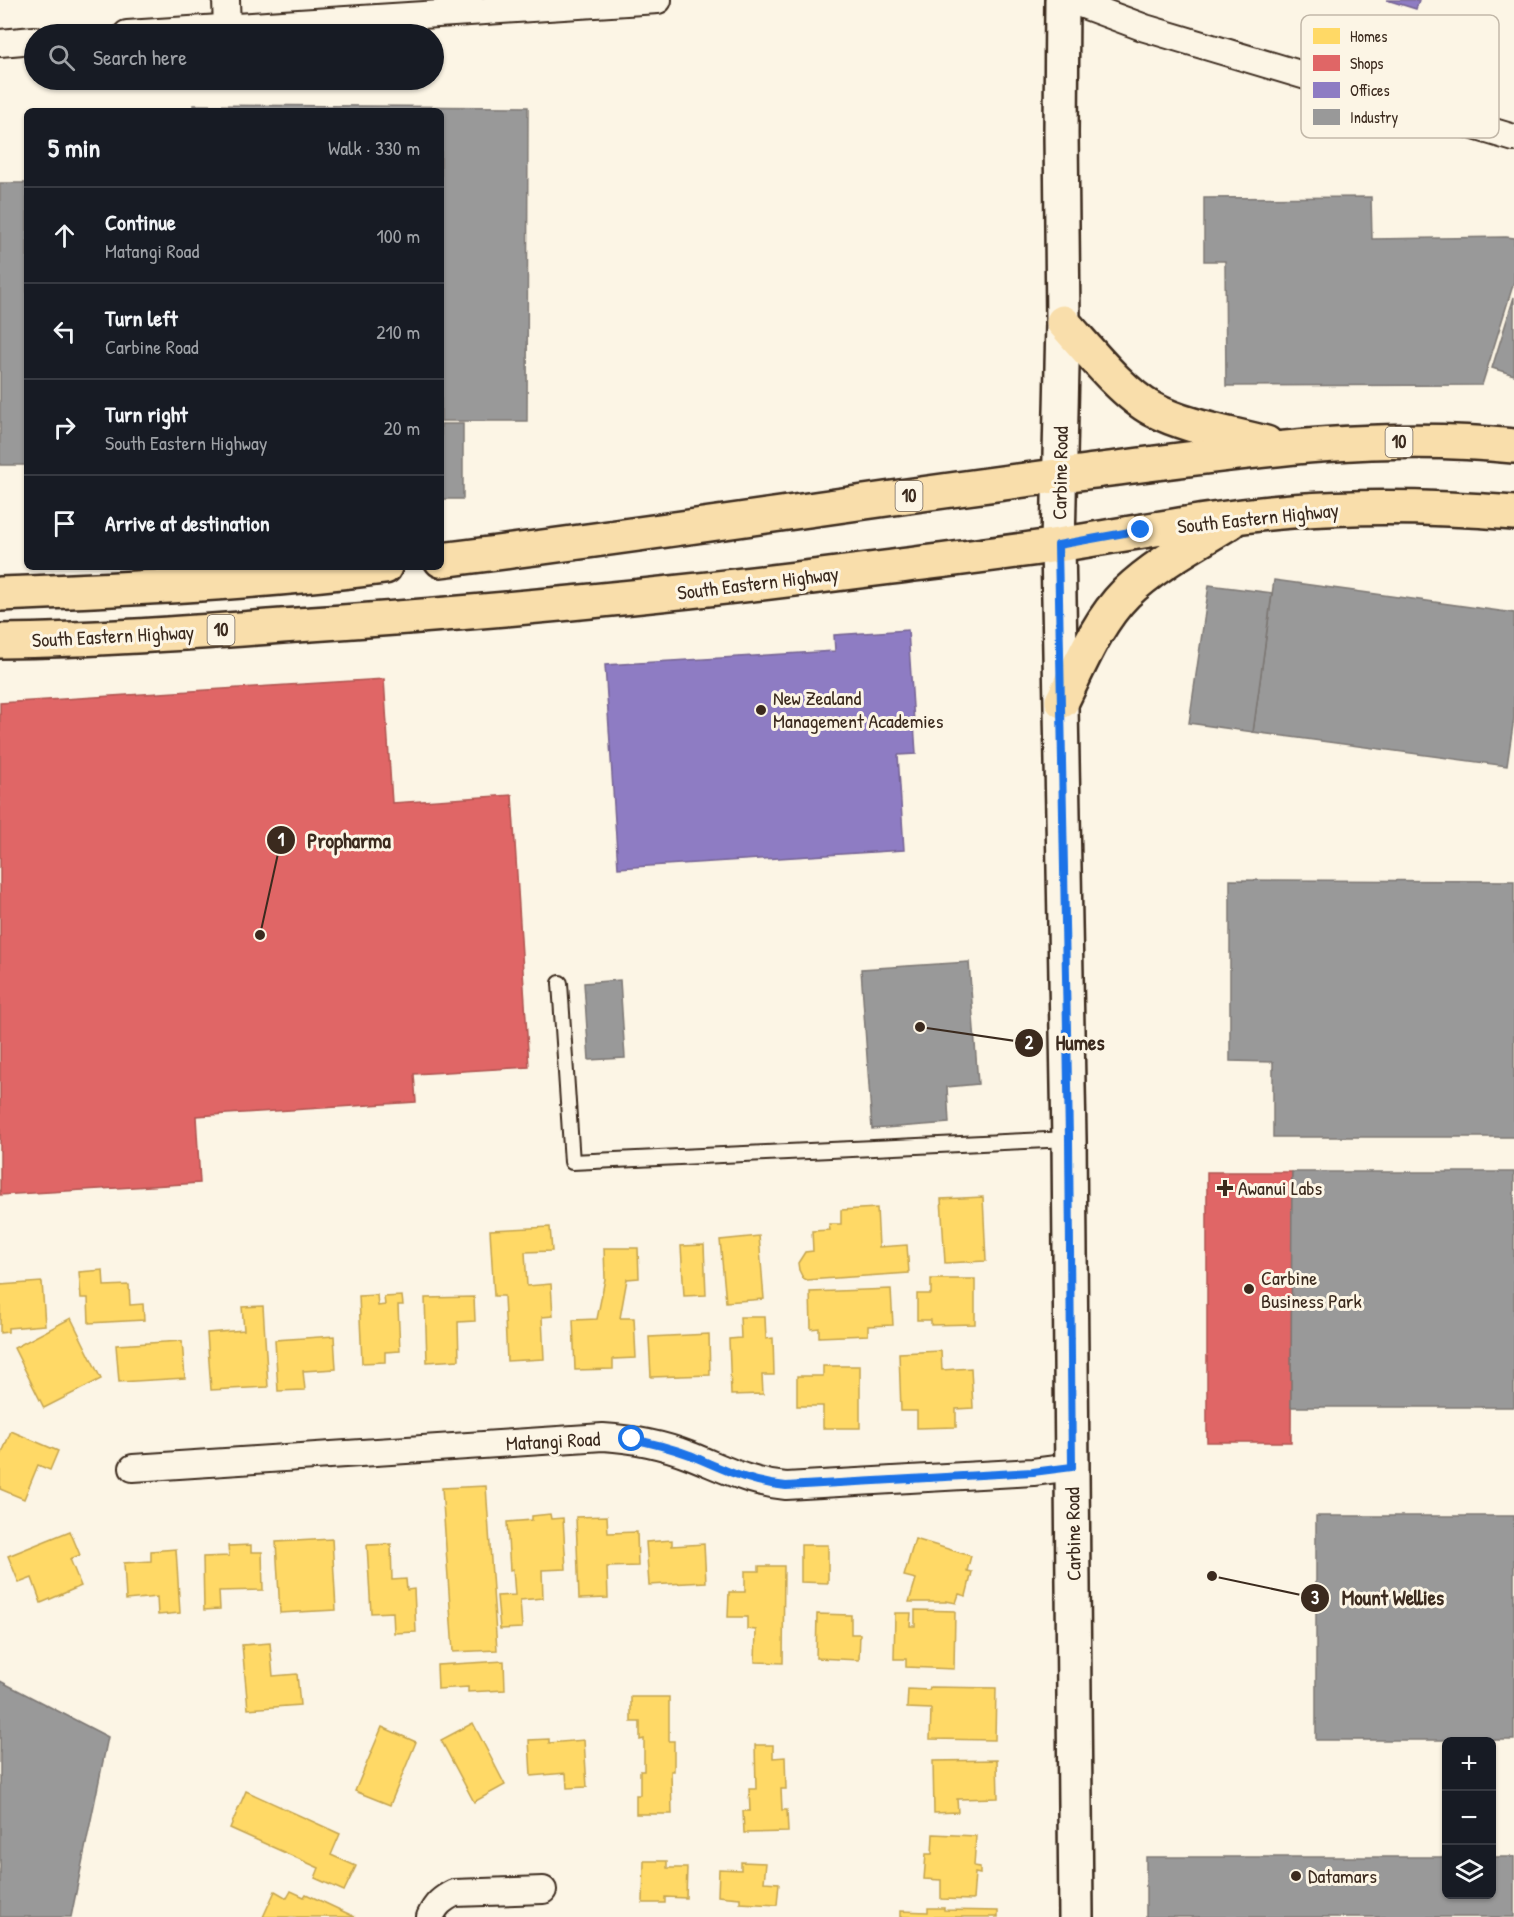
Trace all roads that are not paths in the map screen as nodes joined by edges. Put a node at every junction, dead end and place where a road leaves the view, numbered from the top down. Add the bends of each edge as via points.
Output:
1 (226, 0) edge
2 (658, 0) edge
3 (1062, 0) edge
4 (1070, 0) edge
5 (226, 24) edge
6 (288, 24) edge
7 (24, 41) edge
8 (0, 43) edge
9 (1301, 75) edge
10 (1499, 134) edge
11 (1514, 138) edge
12 (1063, 322) junction
13 (1514, 446) edge
14 (1284, 448) junction
15 (1061, 475) junction
16 (1514, 513) edge
17 (1239, 516) junction
18 (1058, 545) junction
19 (444, 560) edge
20 (359, 570) edge
21 (0, 594) edge
22 (0, 641) edge
23 (1062, 701) junction
24 (560, 983) dead end
25 (1069, 1139) junction
26 (1072, 1467) junction
27 (133, 1468) dead end
28 (543, 1890) dead end
29 (430, 1917) edge
30 (1076, 1917) edge

1 - 5 street
2 - 6 street
3 - 12 main road, Carbine Road
4 - 9 street via 1145,28
7 - 8 street
10 - 11 street
12 - 14 main road via 1126,390 1150,408 1179,420
12 - 15 main road, Carbine Road
13 - 14 main road, 10 via 1360,441
14 - 15 main road, 10
15 - 18 main road, Carbine Road
15 - 19 main road, 10
16 - 17 main road, South Eastern Highway / 10 via 1400,507
17 - 18 main road, South Eastern Highway / 10
17 - 23 main road via 1153,571 1126,594 1107,617
18 - 22 main road, South Eastern Highway / 10 via 788,580 442,616 65,641
18 - 23 main road, Carbine Road
20 - 21 main road via 108,590
23 - 25 main road, Carbine Road
24 - 25 lane via 572,1162
25 - 26 main road, Carbine Road
26 - 27 street, Matangi Road via 786,1486 739,1477 659,1445 603,1437
26 - 30 main road, Carbine Road
28 - 29 street via 454,1893 442,1899

